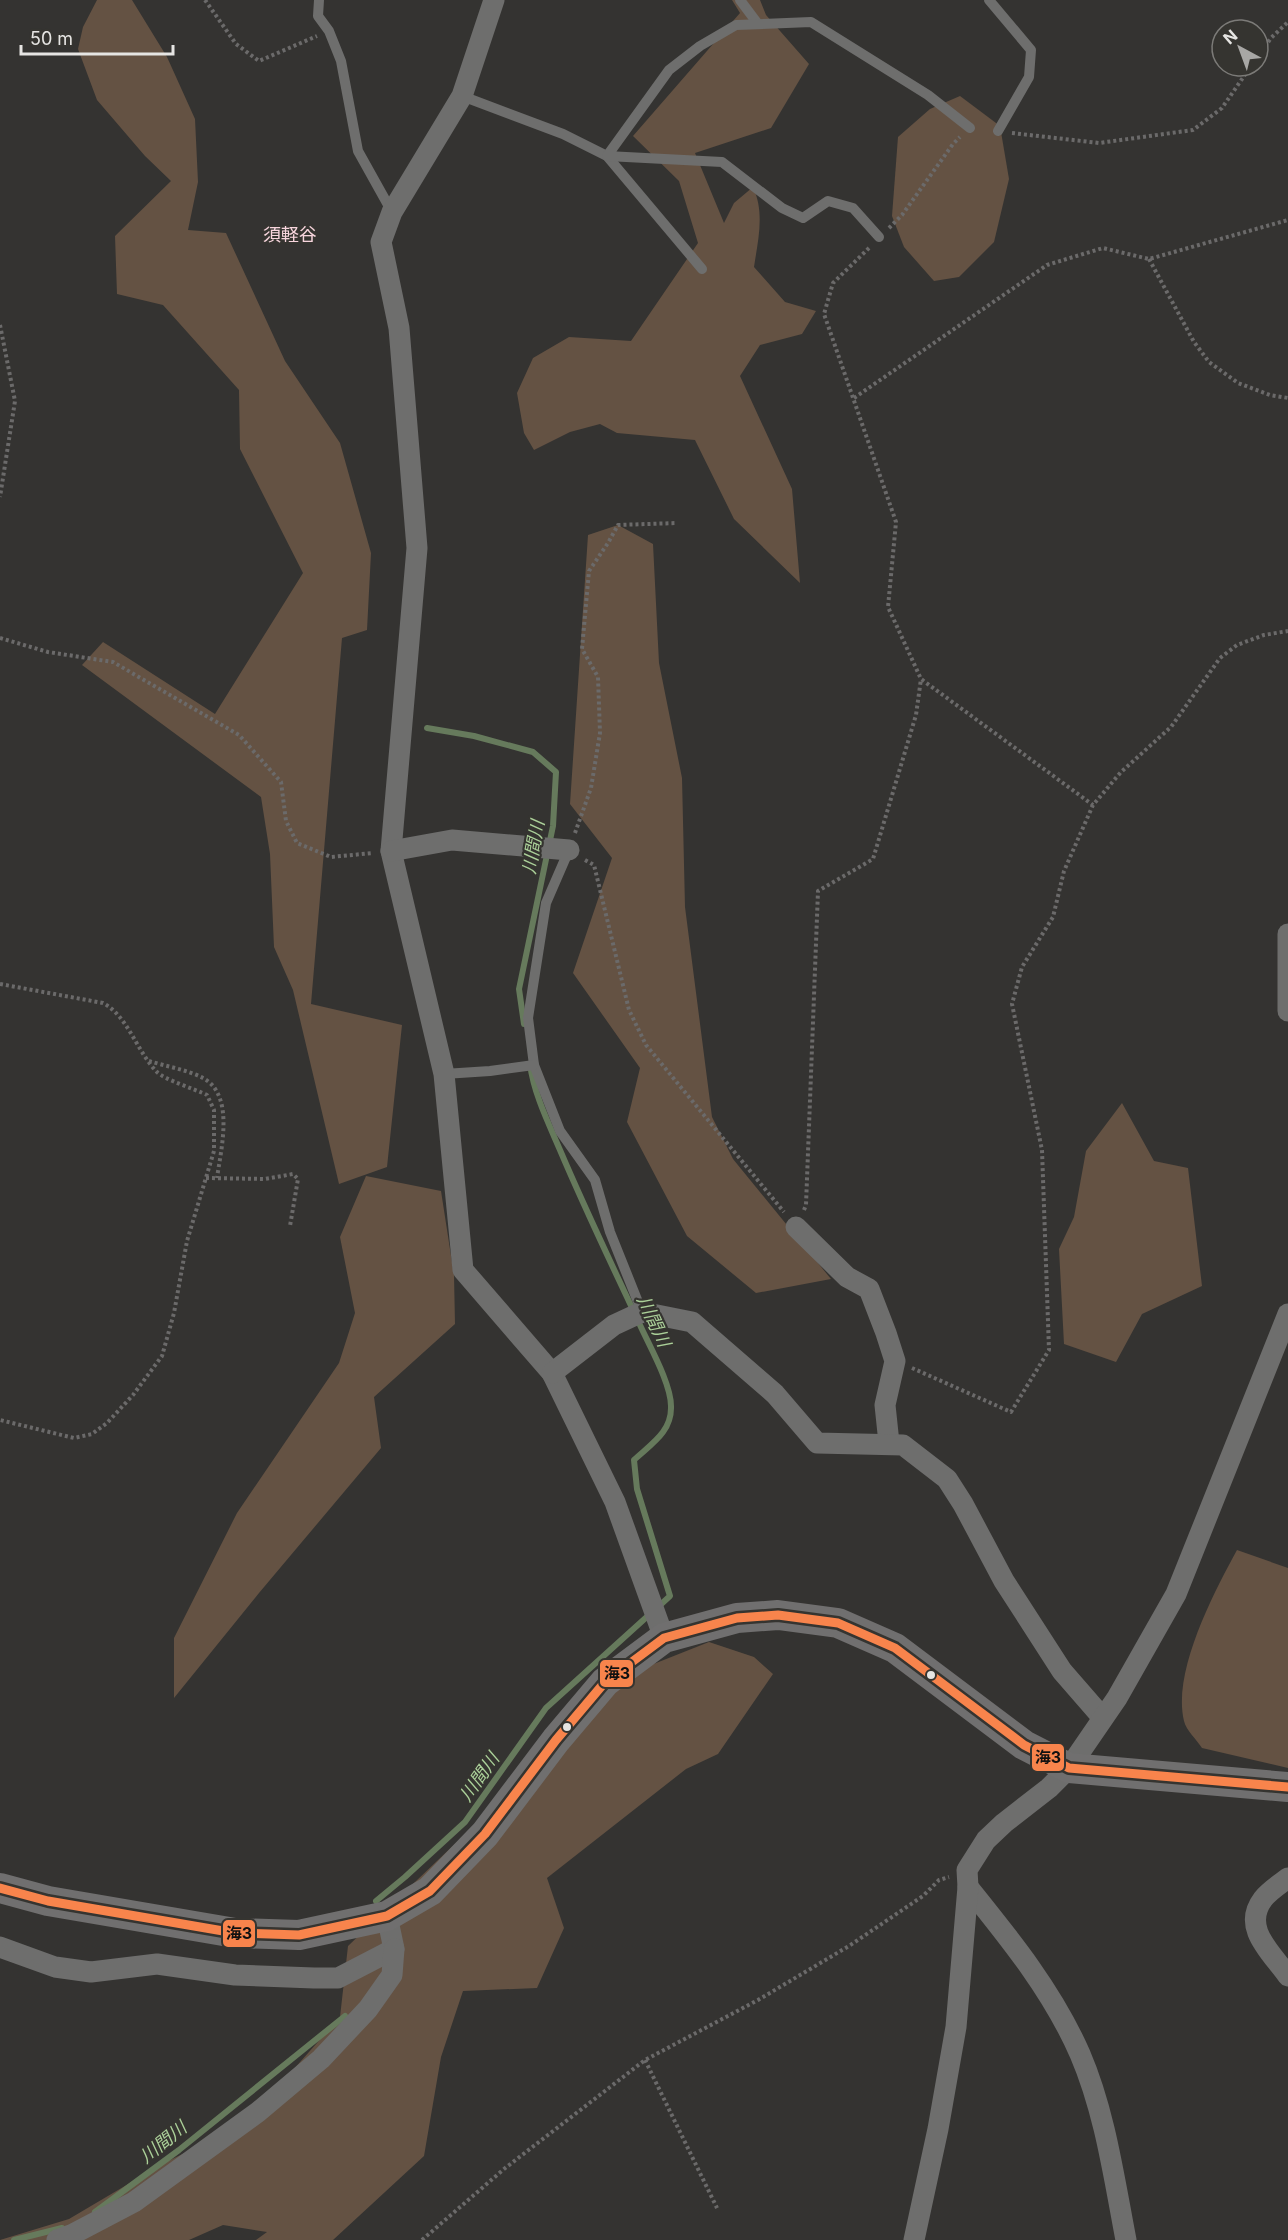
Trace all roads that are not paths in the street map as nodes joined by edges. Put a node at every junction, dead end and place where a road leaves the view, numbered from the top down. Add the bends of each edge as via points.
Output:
1 (319, 0) edge
2 (494, 0) edge
3 (740, 0) edge
4 (989, 0) edge
5 (758, 24) junction
6 (462, 96) junction
7 (970, 128) road end
8 (998, 131) road end
9 (607, 156) junction
10 (392, 212) junction
11 (879, 237) road end
12 (702, 269) dead end
13 (569, 850) joint
14 (392, 851) junction
15 (1288, 934) edge
16 (1288, 1011) edge
17 (534, 1065) junction
18 (444, 1074) junction
19 (796, 1227) road end
20 (642, 1312) junction
21 (1288, 1314) edge
22 (552, 1373) junction
23 (889, 1443) junction
24 (664, 1638) junction
25 (1102, 1717) junction
26 (1069, 1768) junction
27 (1288, 1787) edge
28 (967, 1878) junction
29 (1288, 1878) edge
30 (0, 1888) edge
31 (387, 1916) junction
32 (0, 1947) edge
33 (394, 1949) junction
34 (1288, 1976) edge
35 (57, 2240) edge
36 (914, 2240) edge
37 (1126, 2240) edge

1 - 10 lane via 318,16 341,61 358,151
2 - 6 street
3 - 5 lane
4 - 8 lane via 1030,50 1029,76
5 - 7 lane via 812,22 928,95
5 - 9 lane via 736,25 669,70
6 - 9 lane via 563,134
6 - 10 street
9 - 11 lane via 722,162 782,208 803,218 828,201 853,208
9 - 12 lane
10 - 14 street via 381,242 399,328 417,548
13 - 14 street via 452,840
13 - 17 lane via 546,903 528,1018
14 - 18 street
15 - 16 street
17 - 18 lane
17 - 20 lane via 560,1131 595,1180 610,1232
18 - 22 street via 463,1270
19 - 23 street via 847,1277 869,1289 895,1361 885,1405
20 - 22 street via 614,1325
20 - 23 street via 692,1322 775,1394 817,1443
21 - 25 street via 1176,1594 1117,1698
22 - 24 street via 615,1502
23 - 25 street via 903,1445 947,1479 1004,1581 1062,1671
24 - 26 main road via 737,1618 778,1615 838,1623 895,1648 1024,1745
24 - 31 main road via 605,1682 485,1834 430,1891
25 - 26 street
26 - 27 main road
26 - 28 street via 986,1840
28 - 36 street via 956,2027
28 - 37 street via 1020,1951 1080,2054 1101,2116
29 - 34 street via 1263,1899 1255,1916 1257,1937
30 - 31 main road via 48,1901 235,1933 299,1935
31 - 33 street
32 - 33 street via 54,1967 91,1972 157,1964 235,1975 314,1978 338,1977
33 - 35 street via 392,1976 368,2009 321,2059 258,2112 134,2202

